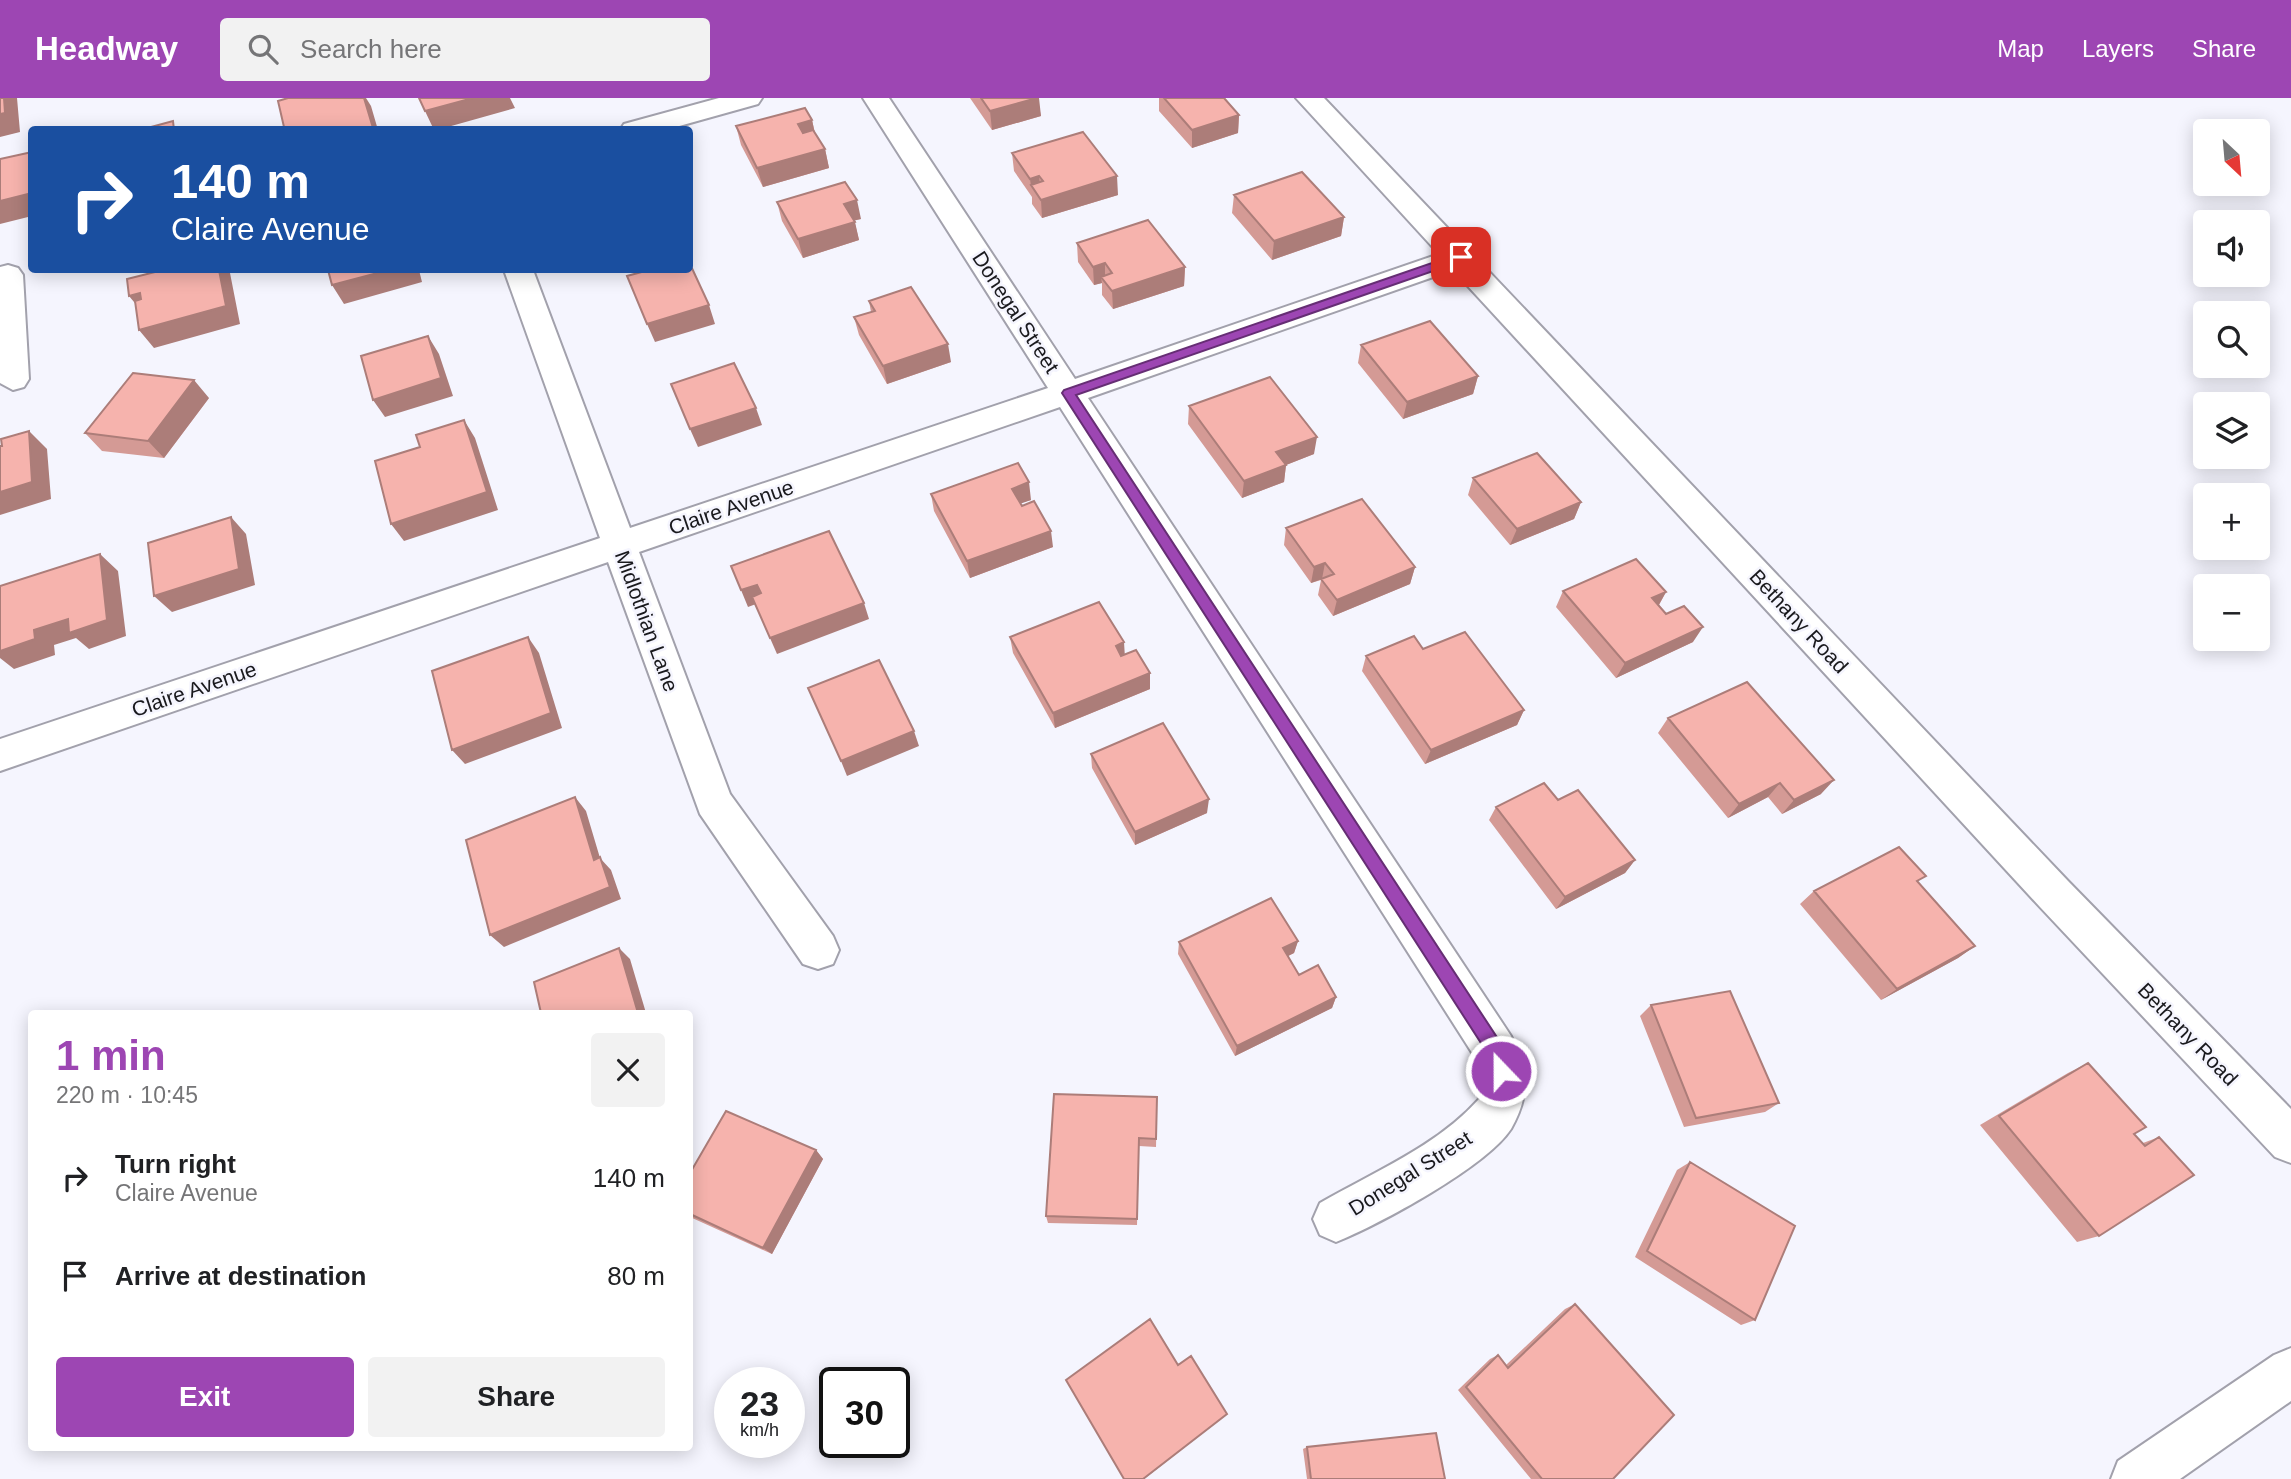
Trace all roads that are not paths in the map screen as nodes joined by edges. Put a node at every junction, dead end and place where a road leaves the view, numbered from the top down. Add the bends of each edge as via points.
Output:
1 (750, 98) edge
2 (876, 98) edge
3 (1309, 98) edge
4 (648, 126) edge
5 (1461, 257) junction
6 (519, 273) edge
7 (13, 274) edge
8 (13, 379) dead end
9 (1068, 393) junction
10 (619, 545) junction
11 (0, 755) edge
12 (818, 950) dead end
13 (2291, 1141) edge
14 (1336, 1219) dead end
15 (2291, 1371) edge
16 (2136, 1479) edge

1 - 4 street
2 - 9 street, Donegal Street
3 - 5 street, Bethany Road
5 - 9 street, Claire Avenue
5 - 13 street, Bethany Road via 2054,894
6 - 10 street, Midlothian Lane
7 - 8 street
9 - 10 street, Claire Avenue
9 - 14 street, Donegal Street via 1496,1051 1502,1090 1495,1114 1462,1145
10 - 11 street, Claire Avenue
10 - 12 street, Midlothian Lane via 714,802
15 - 16 street

